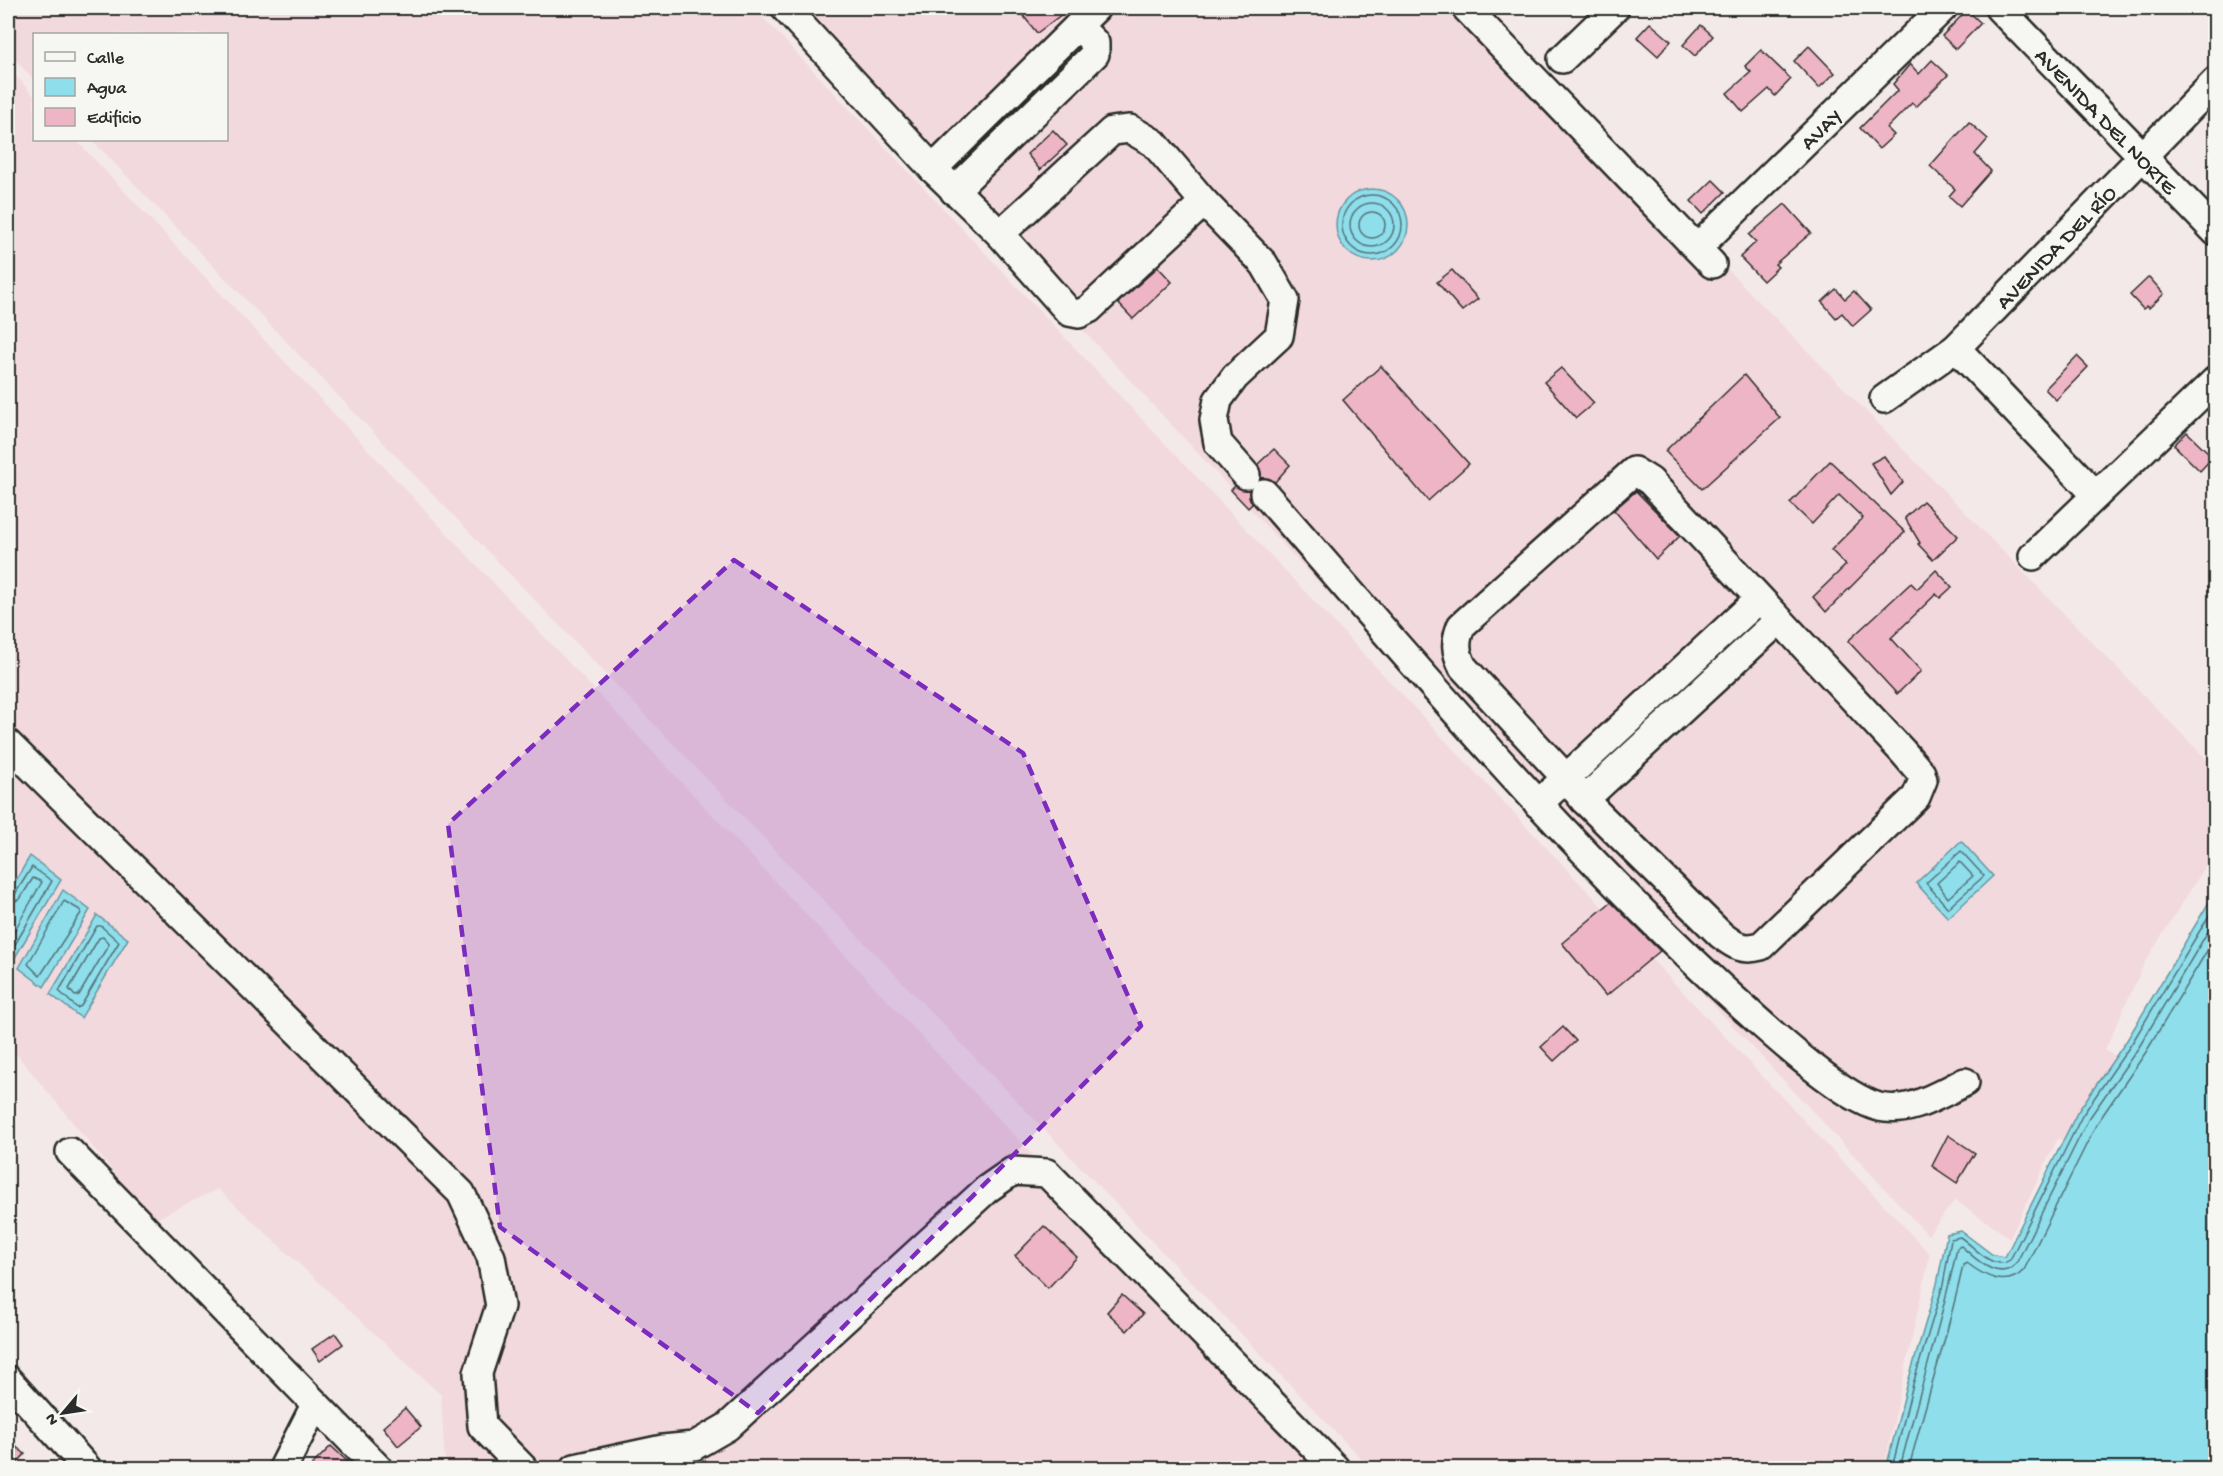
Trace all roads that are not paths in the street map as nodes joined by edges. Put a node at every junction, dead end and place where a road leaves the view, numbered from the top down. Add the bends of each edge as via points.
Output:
1 (785, 8) edge
2 (1466, 8) edge
3 (1615, 8) edge
4 (1943, 8) edge
5 (1999, 8) edge
6 (1087, 16) edge
7 (1562, 59) dead end
8 (2216, 81) edge
9 (2142, 156) junction
10 (933, 170) junction
11 (954, 190) junction
12 (1204, 202) junction
13 (2216, 232) edge
14 (1000, 234) junction
15 (1956, 348) junction
16 (2216, 380) edge
17 (1884, 399) dead end
18 (2096, 495) junction
19 (2033, 556) dead end
20 (1759, 599) junction
21 (1779, 620) junction
22 (8, 744) edge
23 (1566, 778) junction
24 (1584, 800) junction
25 (1538, 804) junction
26 (1965, 1082) dead end
27 (70, 1152) dead end
28 (8, 1380) edge
29 (315, 1405) junction
30 (87, 1468) edge
31 (283, 1468) edge
32 (378, 1468) edge
33 (523, 1468) edge
34 (575, 1468) edge
35 (1335, 1468) edge

1 - 10 street
2 - 4 street, AVAY via 1704,256
3 - 7 street
5 - 9 street, AVENIDA DEL NORTE
6 - 10 street
6 - 11 street via 1095,43 1095,54 1088,64
8 - 9 street, AVENIDA DEL RÍO
9 - 13 street, AVENIDA DEL NORTE
9 - 15 street, AVENIDA DEL RÍO
10 - 11 street
11 - 14 street
12 - 14 street via 1154,143 1130,129 1112,131
12 - 14 street via 1079,314 1070,312
12 - 25 street via 1264,264 1285,300 1279,336 1235,377 1218,400 1214,420 1218,443
15 - 17 street, AVENIDA DEL RÍO
15 - 18 street
16 - 18 street
18 - 19 street
20 - 21 street
20 - 23 street
20 - 23 street via 1650,481 1634,471 1461,626 1456,640 1463,667
21 - 24 street
21 - 24 street via 1903,752 1921,772 1923,780 1916,797 1761,945 1749,950 1721,935
22 - 33 street via 460,1193 491,1257 500,1306 478,1373 482,1426
23 - 24 street
23 - 25 street
25 - 26 street via 1671,943 1774,1035 1848,1093 1879,1107 1914,1107
27 - 29 street
28 - 30 street
29 - 31 street
29 - 32 street
34 - 35 street via 694,1446 727,1427 987,1189 1013,1171 1047,1173

